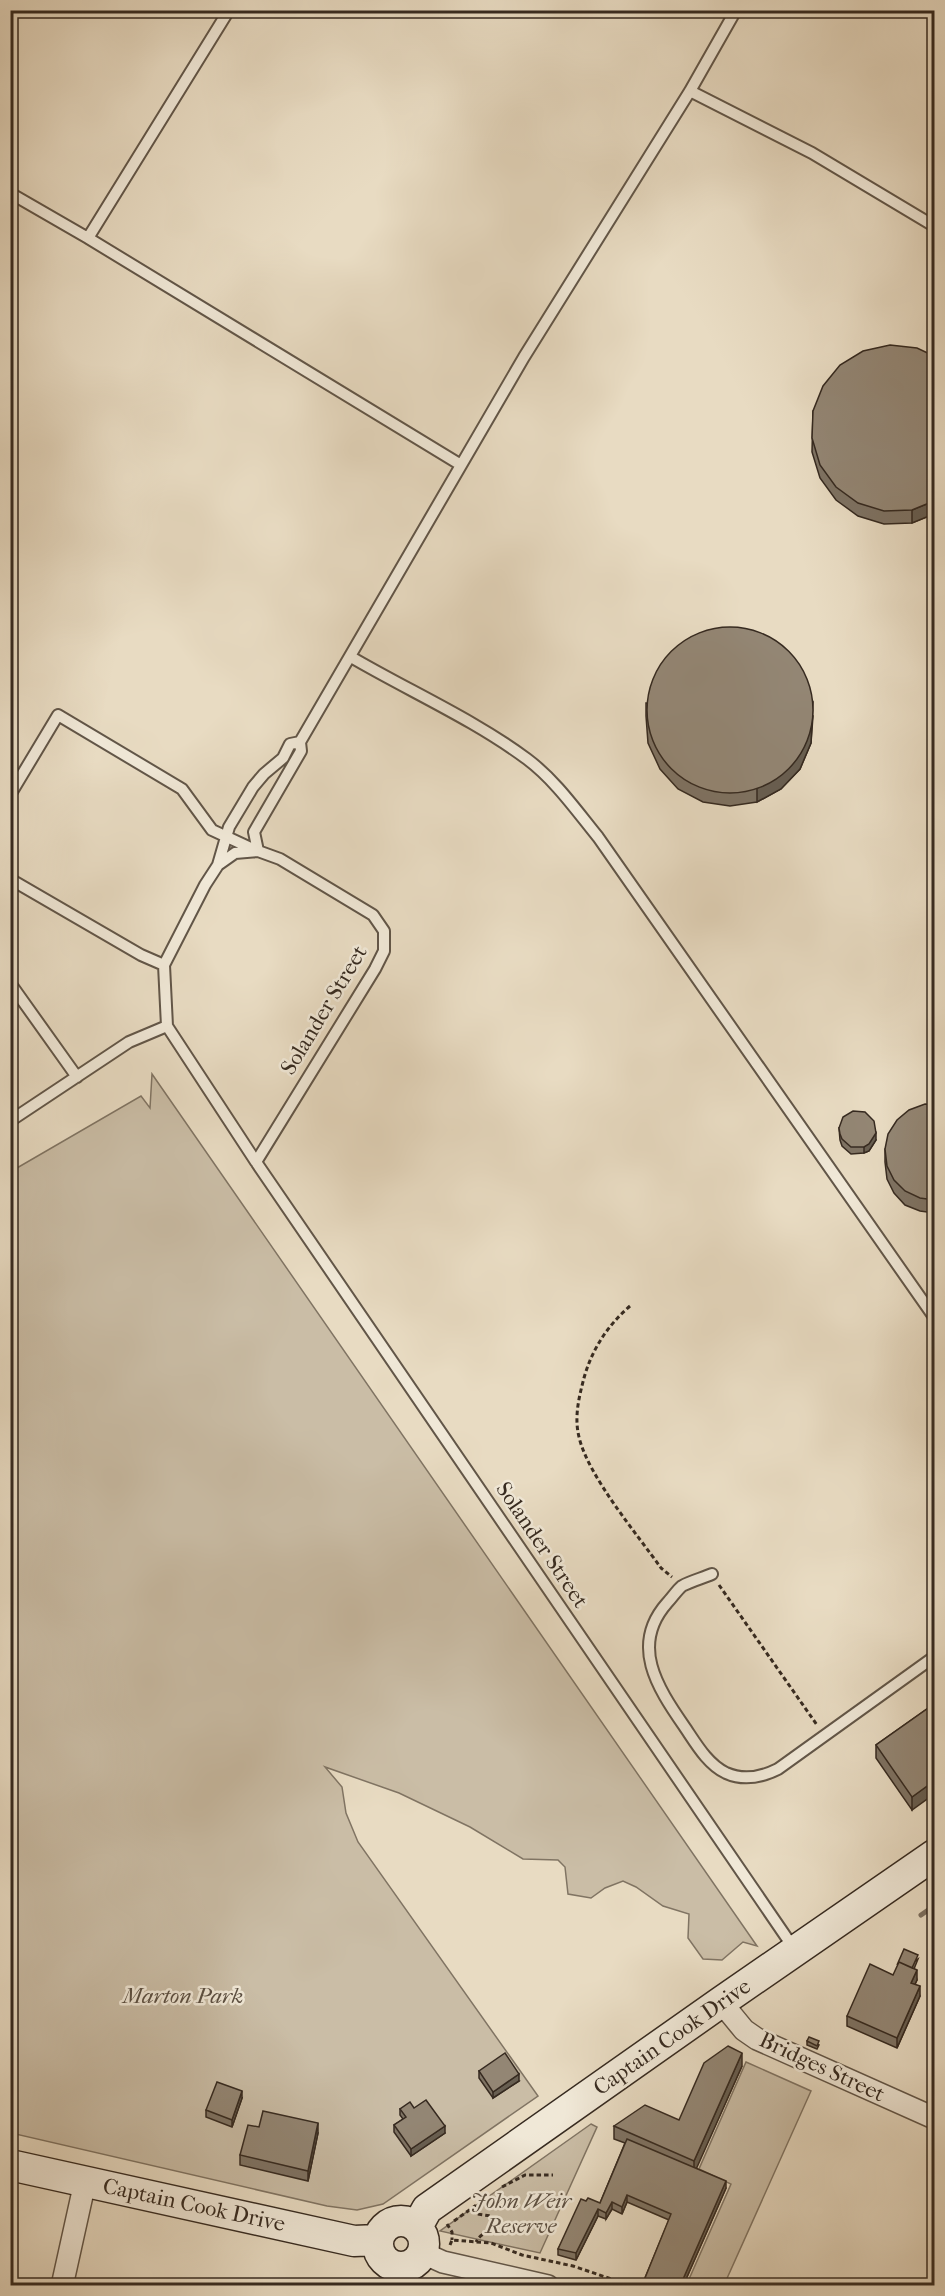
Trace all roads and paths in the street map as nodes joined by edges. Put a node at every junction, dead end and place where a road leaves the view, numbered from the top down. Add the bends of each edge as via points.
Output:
1 (229, 10) edge
2 (736, 10) edge
3 (690, 90) junction
4 (10, 193) edge
5 (934, 226) edge
6 (88, 238) junction
7 (461, 465) junction
8 (351, 657) junction
9 (300, 742) junction
10 (10, 795) edge
11 (226, 836) junction
12 (258, 851) junction
13 (218, 865) junction
14 (10, 879) edge
15 (164, 965) junction
16 (10, 983) edge
17 (167, 1026) junction
18 (77, 1077) junction
19 (10, 1121) edge
20 (256, 1162) junction
21 (630, 1306) dead end
22 (934, 1317) edge
23 (712, 1574) joint
24 (682, 1586) junction
25 (934, 1658) edge
26 (831, 1732) junction
27 (934, 1855) edge
28 (796, 1951) junction
29 (721, 2002) junction
30 (934, 2118) edge
31 (10, 2165) edge
32 (553, 2175) dead end
33 (85, 2182) junction
34 (500, 2189) dead end
35 (485, 2199) dead end
36 (471, 2211) junction
37 (431, 2235) junction
38 (452, 2240) junction
39 (476, 2242) junction
40 (62, 2286) edge
41 (548, 2286) edge
42 (633, 2286) edge

1 - 6 lane
2 - 3 lane
3 - 5 lane via 812,153
3 - 7 lane
4 - 6 lane
6 - 7 lane
7 - 8 lane
8 - 9 lane
8 - 22 lane via 497,739 550,780 598,837
9 - 11 lane via 290,744 283,758 264,774
9 - 12 lane via 301,751 254,832
10 - 11 lane, Solander Street via 58,715 182,789 212,830
11 - 12 lane, Solander Street
11 - 13 lane
12 - 13 lane via 235,853
12 - 20 lane, Solander Street via 280,859 373,915 384,931 384,951
13 - 15 lane
14 - 15 lane
15 - 17 lane
16 - 18 lane
17 - 18 lane via 129,1042
17 - 20 lane, Solander Street
18 - 19 lane
20 - 28 lane, Solander Street
21 - 24 path via 602,1338 587,1369 580,1395 578,1436 586,1458 612,1499 661,1568
23 - 24 lane
23 - 26 path via 819,1728
24 - 26 lane via 657,1615 649,1637 648,1657 655,1679 675,1713 712,1762 725,1773 744,1778 764,1776
25 - 26 lane
27 - 28 main road, Captain Cook Drive
28 - 29 main road, Captain Cook Drive
29 - 30 street, Bridges Street via 744,2030 757,2039
29 - 37 main road, Captain Cook Drive
31 - 33 main road, Captain Cook Drive
32 - 34 path via 525,2175
33 - 37 main road, Captain Cook Drive via 354,2241 378,2240 381,2232 394,2222 410,2222
33 - 40 street
35 - 36 path
36 - 37 path
36 - 39 path via 491,2216 494,2223
37 - 38 path
37 - 38 path via 452,2232
37 - 41 street
38 - 39 path
39 - 42 path via 491,2243

